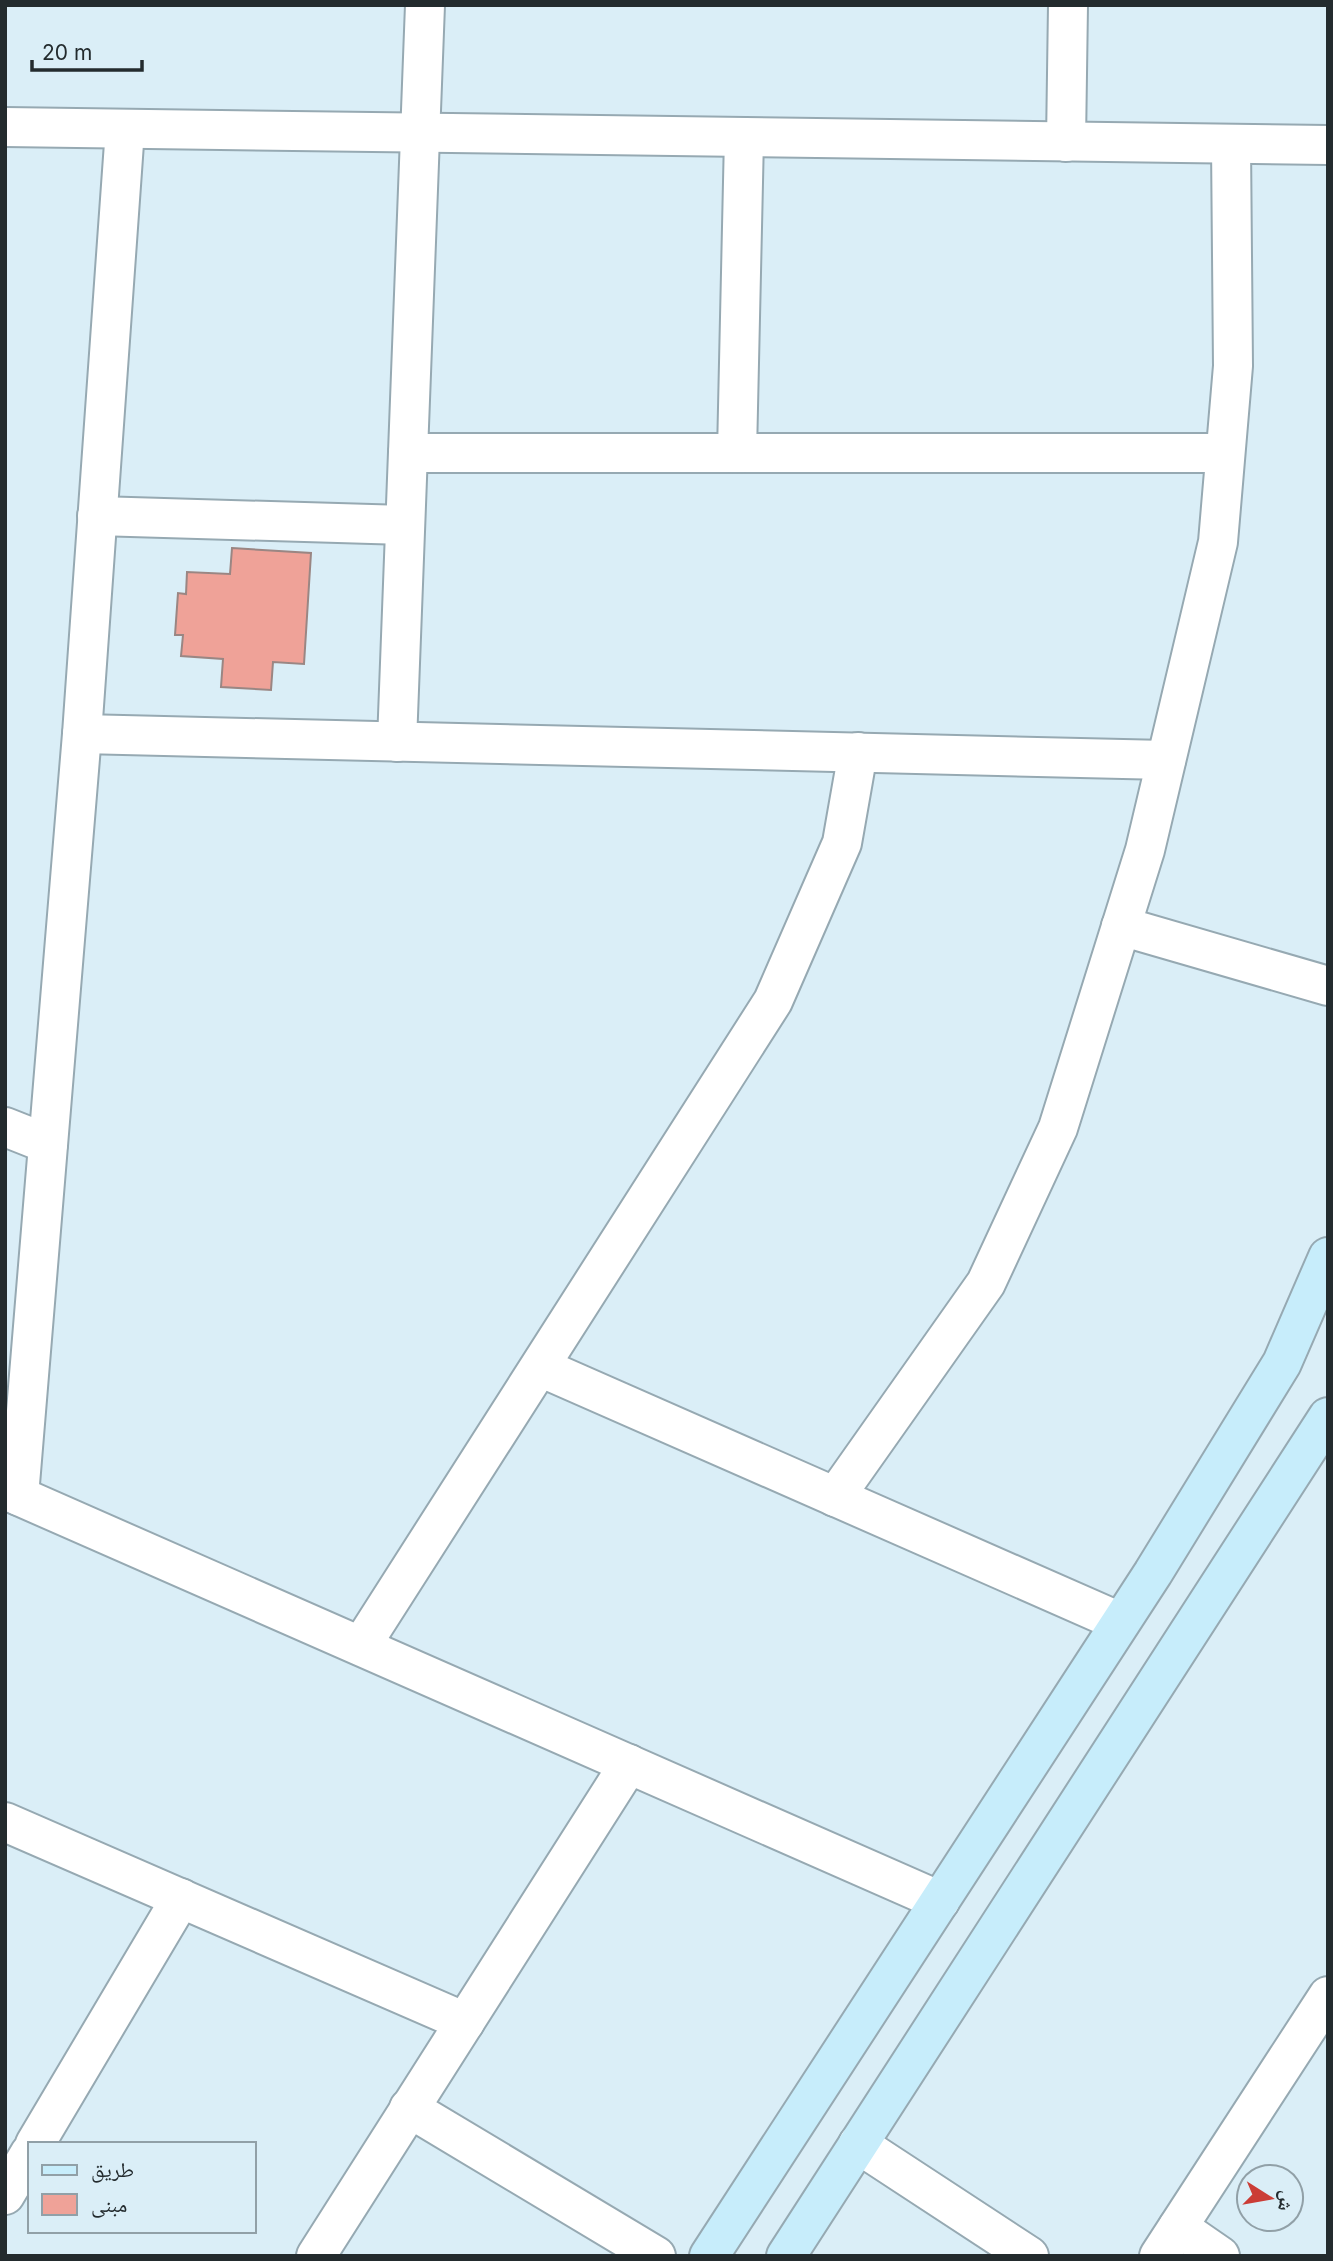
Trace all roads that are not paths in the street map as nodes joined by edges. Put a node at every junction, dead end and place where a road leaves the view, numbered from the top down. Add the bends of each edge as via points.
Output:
1 (425, 5) edge
2 (1068, 5) edge
3 (5, 127) edge
4 (125, 129) junction
5 (420, 133) junction
6 (744, 137) junction
7 (1066, 142) junction
8 (1231, 144) junction
9 (1328, 145) edge
10 (408, 453) junction
11 (737, 453) junction
12 (1225, 453) junction
13 (97, 516) junction
14 (405, 525) junction
15 (82, 734) junction
16 (397, 742) junction
17 (858, 752) junction
18 (1166, 760) junction
19 (1121, 926) junction
20 (1328, 986) edge
21 (5, 1126) edge
22 (48, 1144) junction
23 (1328, 1257) edge
24 (540, 1367) junction
25 (1328, 1417) edge
26 (12, 1493) edge
27 (835, 1497) junction
28 (1121, 1622) junction
29 (361, 1646) junction
30 (629, 1764) junction
31 (5, 1822) edge
32 (181, 1898) junction
33 (940, 1901) junction
34 (1328, 1996) edge
35 (465, 2022) junction
36 (409, 2108) junction
37 (37, 2142) edge
38 (858, 2144) junction
39 (28, 2156) edge
40 (5, 2195) edge
41 (1168, 2241) edge
42 (316, 2256) edge
43 (656, 2256) edge
44 (709, 2256) edge
45 (786, 2256) edge
46 (1029, 2256) edge
47 (1220, 2256) edge

1 - 5 street
2 - 7 street
3 - 4 street
4 - 5 street
4 - 13 street
5 - 6 street
5 - 10 street
6 - 7 street
6 - 11 street
7 - 8 street
8 - 9 street
8 - 12 street via 1233,366
10 - 11 street
10 - 14 street
11 - 12 street
12 - 18 street via 1218,542
13 - 14 street
13 - 15 street
14 - 16 street
15 - 16 street
15 - 22 street
16 - 17 street
17 - 18 street
17 - 24 street via 842,843 773,1002
18 - 19 street
19 - 20 street
19 - 27 street via 1058,1128 986,1283
21 - 22 street
22 - 26 street
23 - 28 street via 1282,1363
24 - 27 street
24 - 29 street
25 - 38 street
26 - 29 street
27 - 28 street
28 - 33 street
29 - 30 street
30 - 33 street
30 - 35 street
31 - 32 street
32 - 35 street
32 - 37 street
33 - 44 street
34 - 41 street
35 - 36 street
36 - 42 street
36 - 43 street
38 - 45 street
38 - 46 street
39 - 40 street
41 - 47 street

